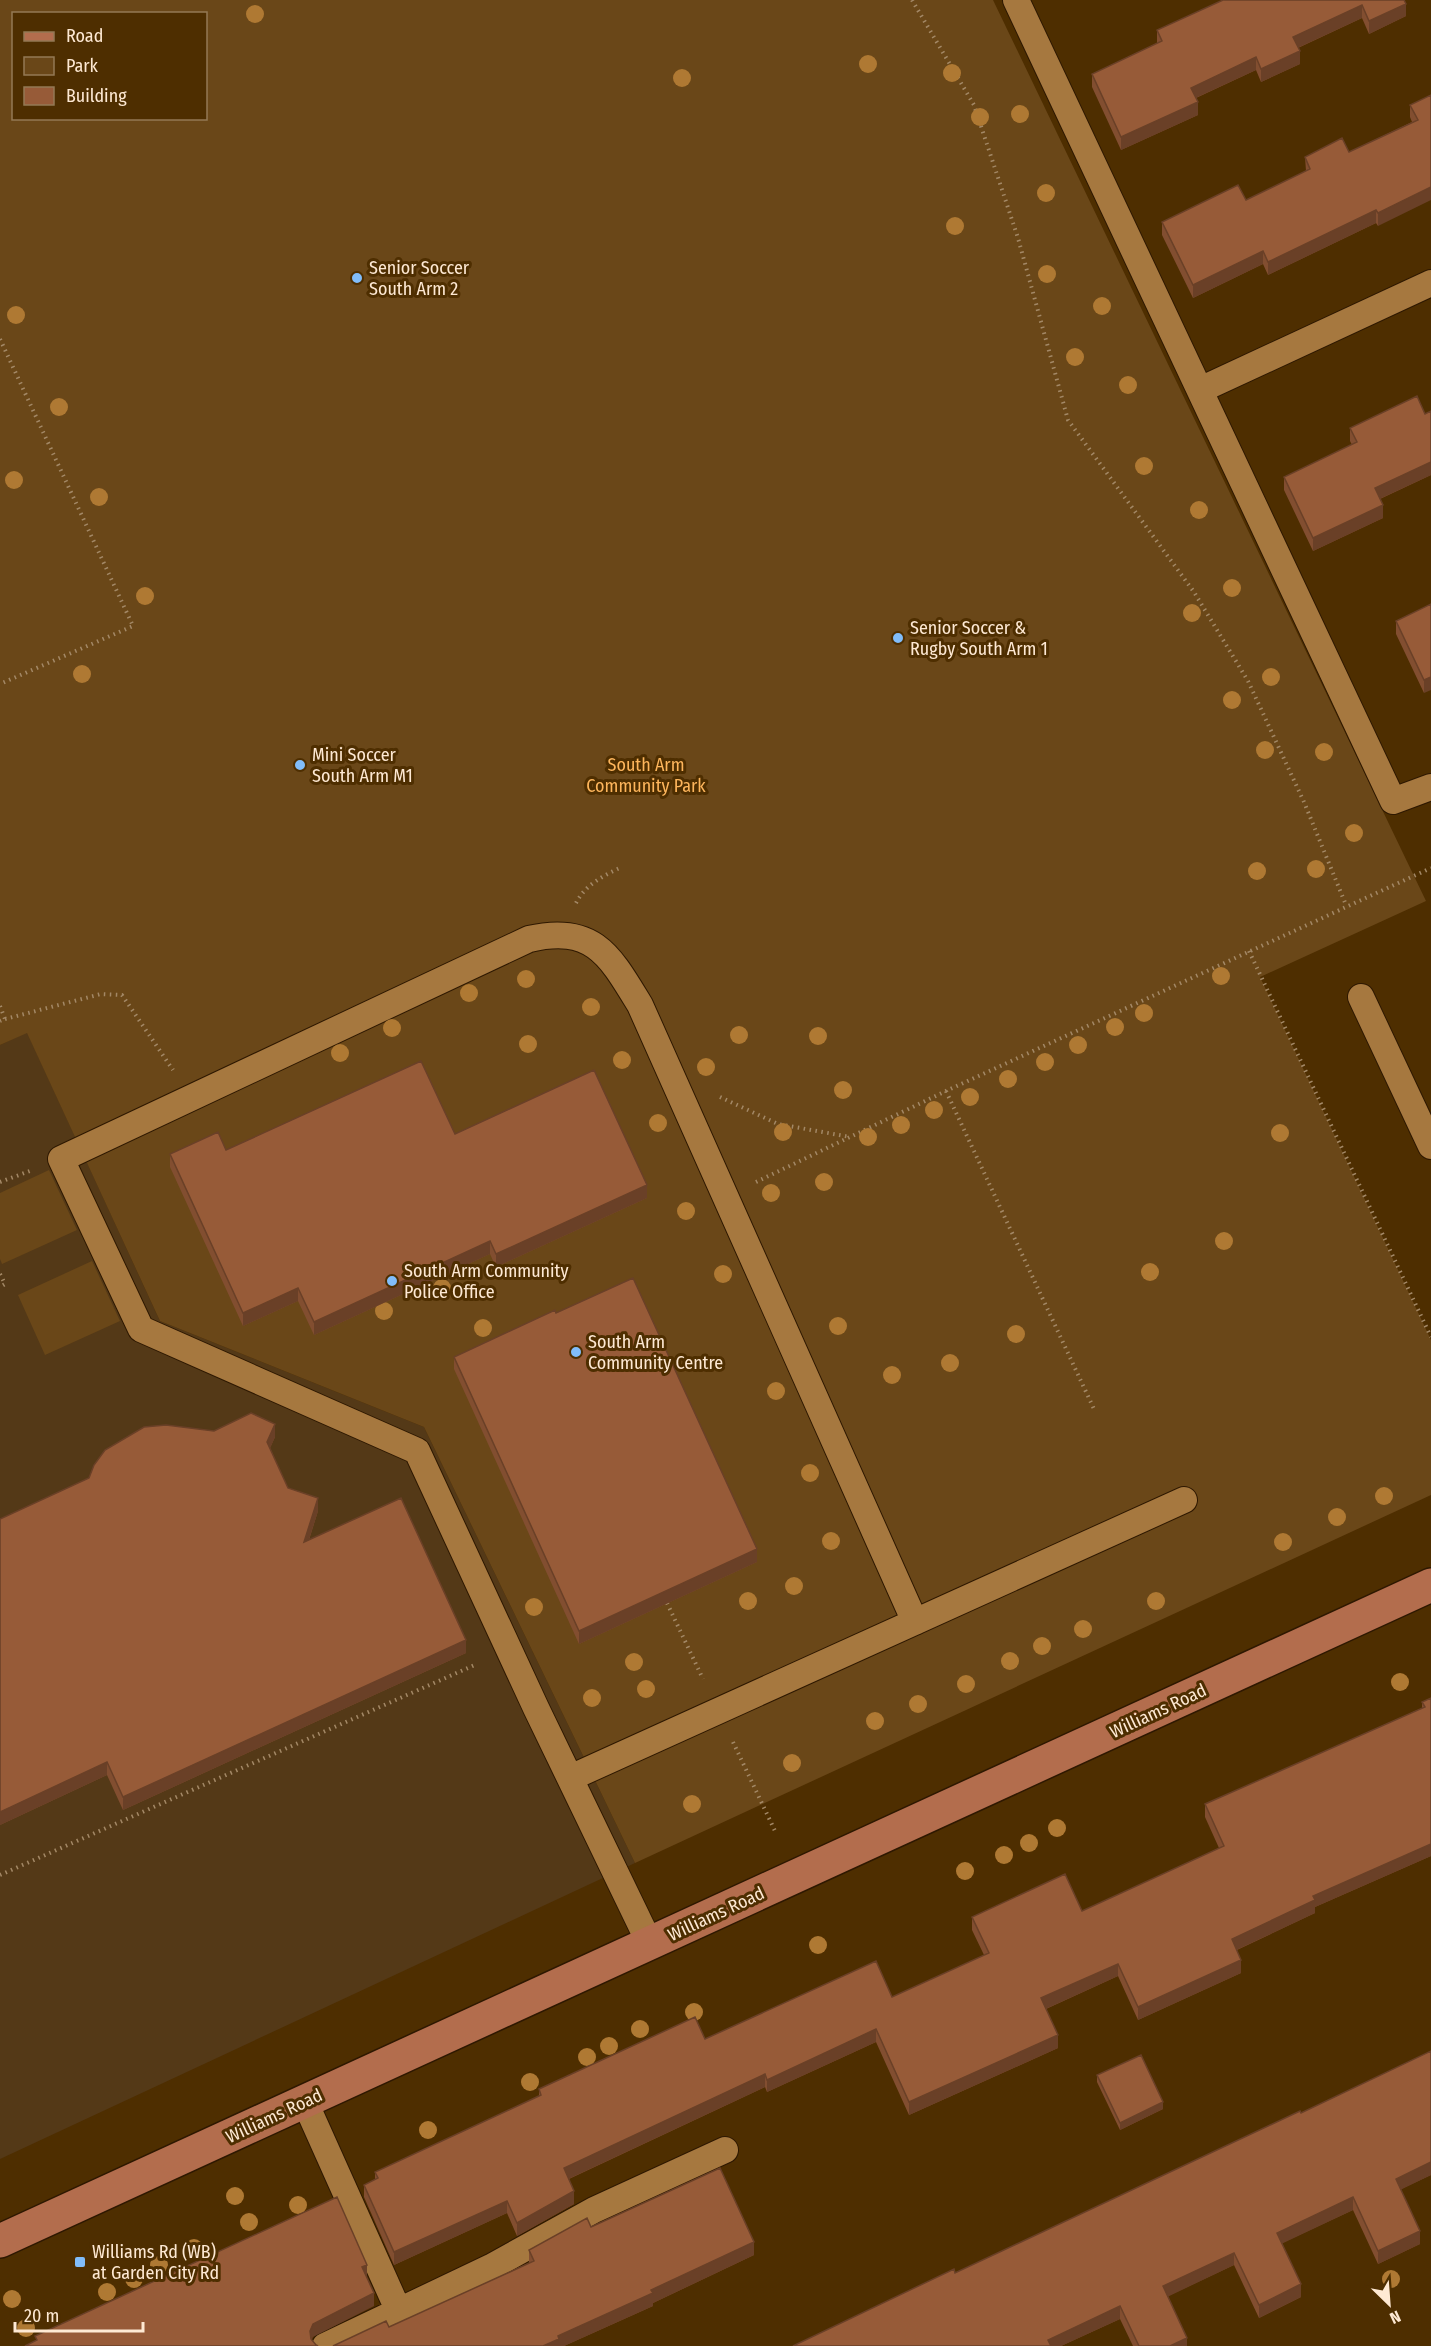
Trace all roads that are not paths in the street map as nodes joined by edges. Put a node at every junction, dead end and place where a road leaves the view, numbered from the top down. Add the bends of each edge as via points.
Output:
1 (1017, 0) edge
2 (1431, 283) edge
3 (1200, 390) junction
4 (1431, 787) edge
5 (1360, 997) dead end
6 (1431, 1146) edge
7 (1184, 1500) dead end
8 (1431, 1585) edge
9 (915, 1622) junction
10 (570, 1778) junction
11 (650, 1944) junction
12 (305, 2102) junction
13 (725, 2150) dead end
14 (0, 2241) edge
15 (399, 2312) junction
16 (325, 2346) edge

1 - 3 lane
2 - 3 lane
3 - 4 lane via 1393,801
5 - 6 lane
7 - 9 lane
8 - 11 street, Williams Road
9 - 10 lane
9 - 10 lane via 640,1005 610,958 596,946 572,936 529,939 61,1159 141,1329 417,1451
10 - 11 lane
11 - 12 street, Williams Road
12 - 14 street, Williams Road
12 - 15 lane
13 - 15 lane via 594,2210
15 - 16 lane

